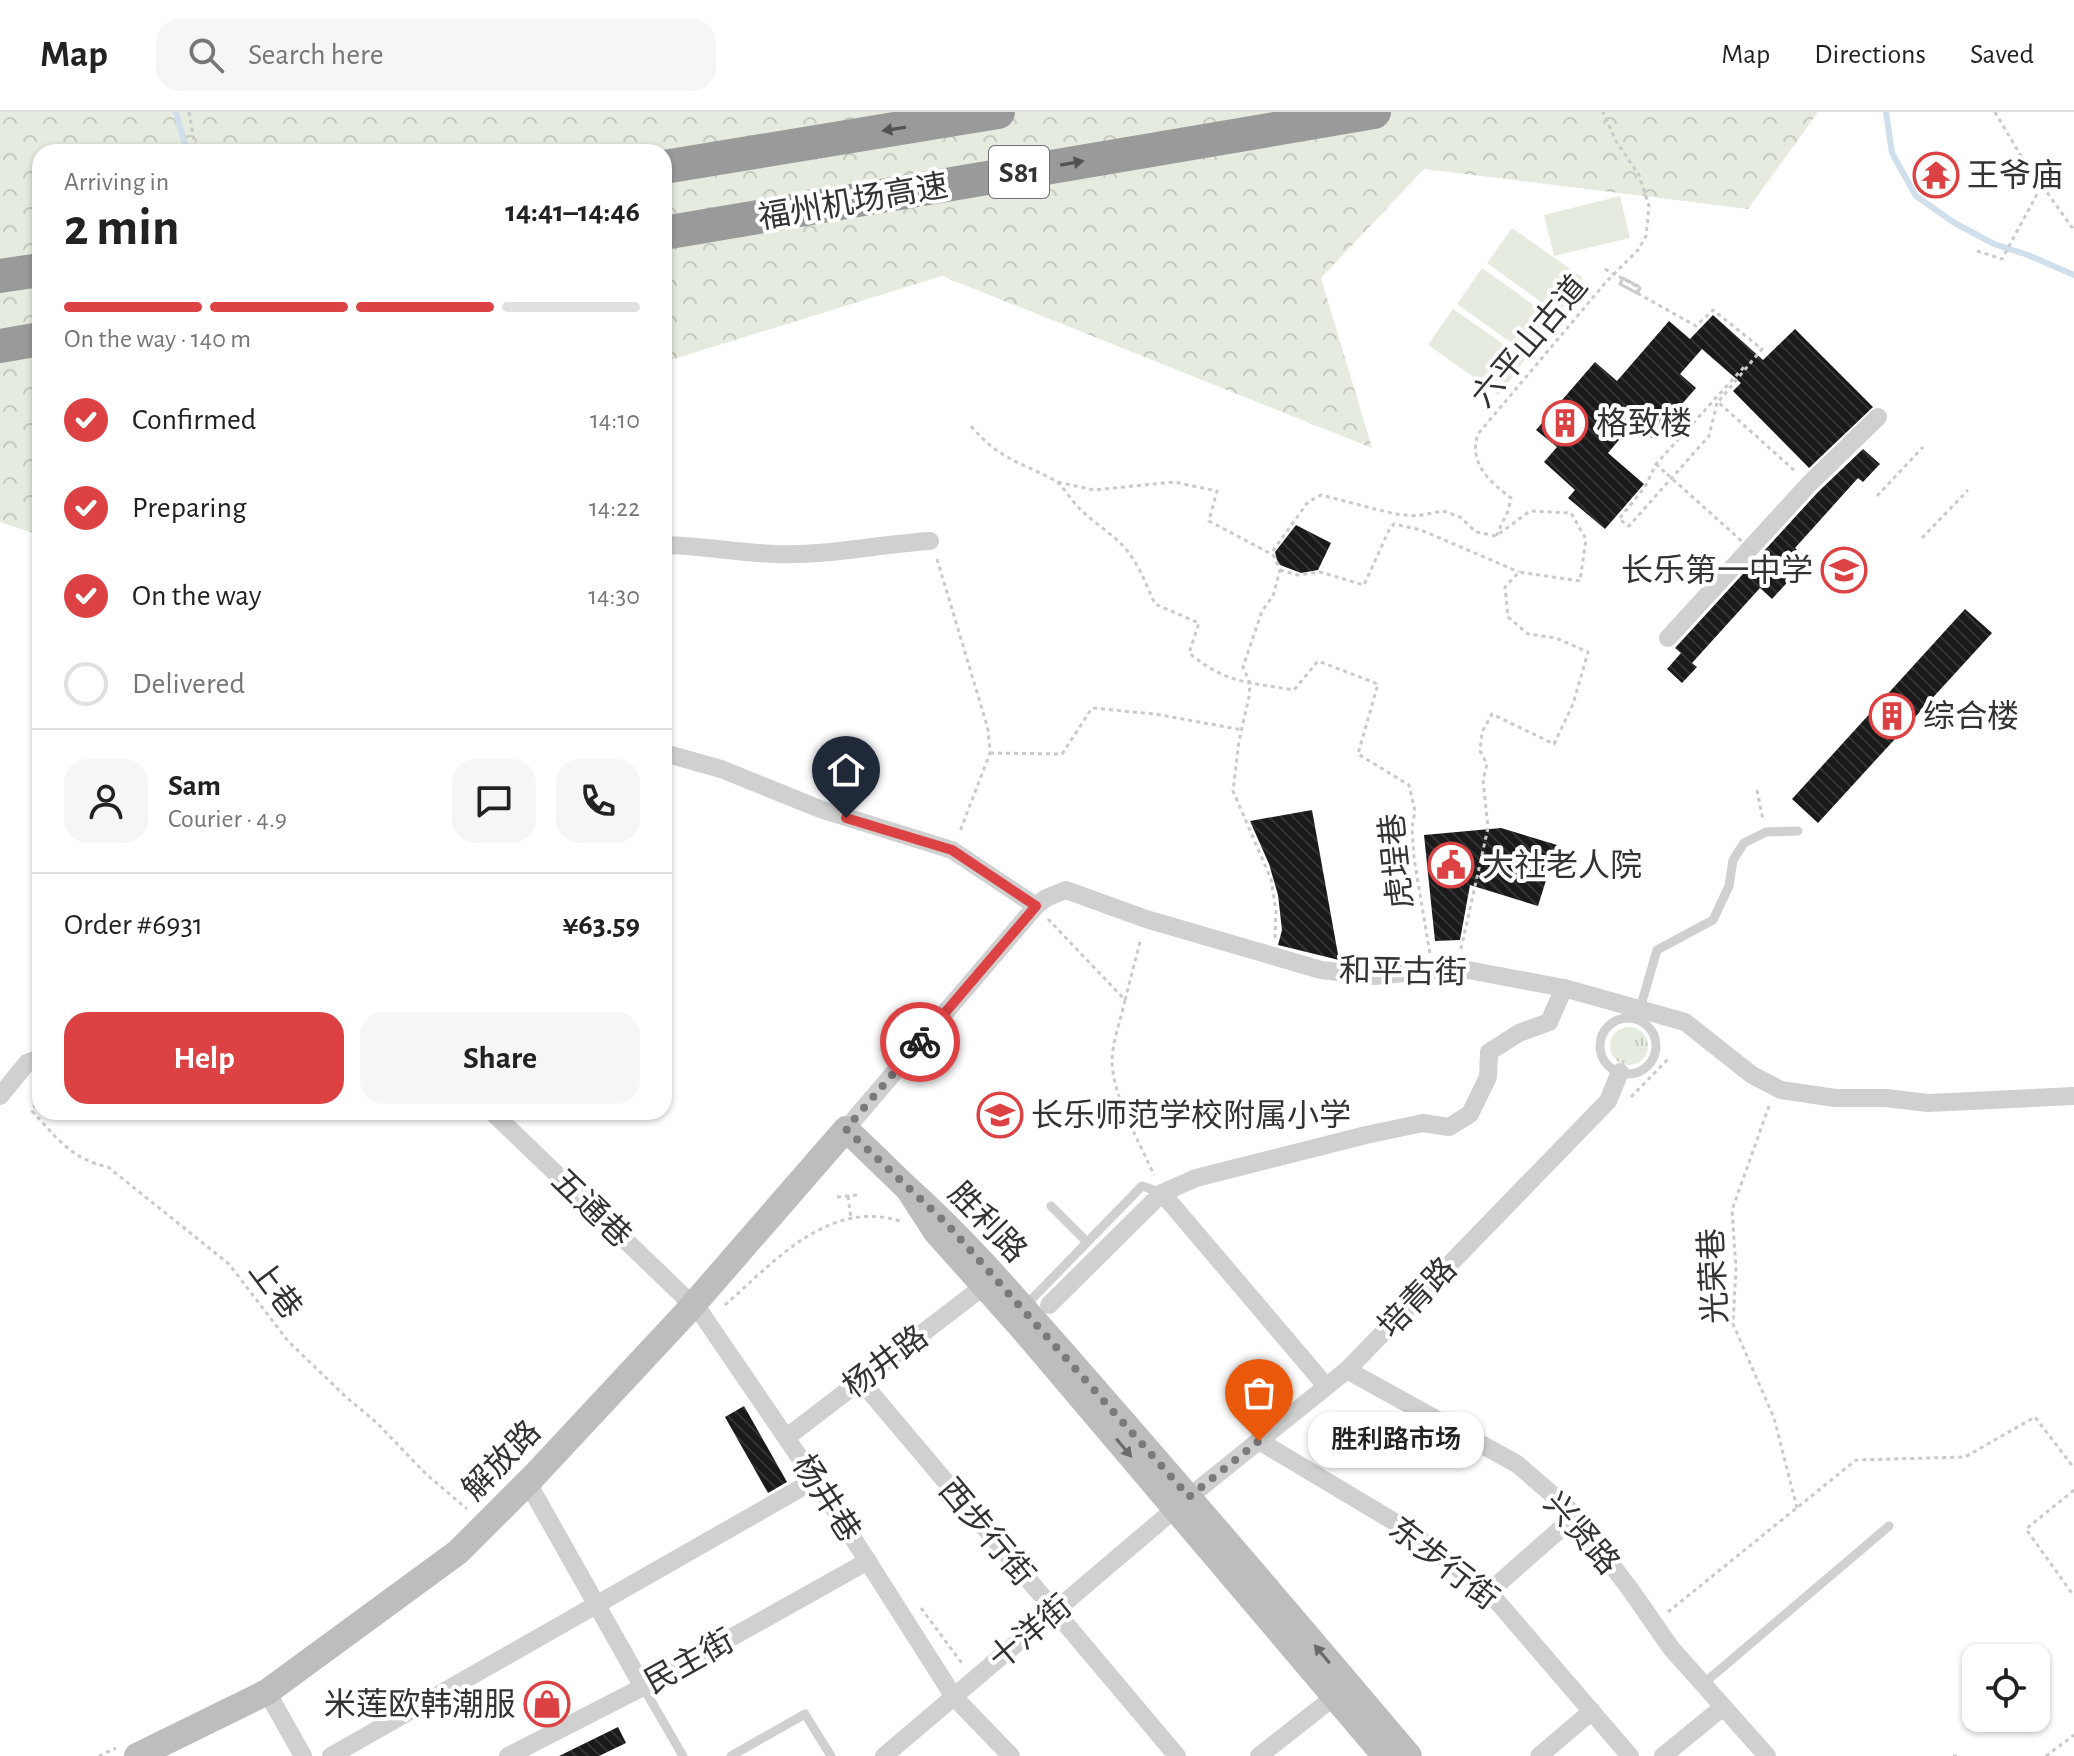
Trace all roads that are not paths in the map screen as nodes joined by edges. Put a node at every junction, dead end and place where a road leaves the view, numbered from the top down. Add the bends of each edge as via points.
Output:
1 (998, 112) edge
2 (1374, 112) edge
3 (672, 166) edge
4 (672, 232) edge
5 (32, 271) edge
6 (0, 276) edge
7 (32, 340) edge
8 (0, 346) edge
9 (1878, 417) dead end
10 (930, 541) road end
11 (672, 545) edge
12 (1668, 638) dead end
13 (672, 755) edge
14 (1798, 831) dead end
15 (1036, 906) junction
16 (1564, 988) junction
17 (1638, 1015) junction
18 (32, 1061) edge
19 (1620, 1072) junction
20 (0, 1096) edge
21 (2074, 1096) edge
22 (500, 1120) edge
23 (846, 1129) junction
24 (908, 1189) junction
25 (1162, 1193) junction
26 (1051, 1206) dead end
27 (1087, 1242) junction
28 (984, 1286) junction
29 (1036, 1306) junction
30 (700, 1313) junction
31 (1347, 1370) junction
32 (860, 1380) junction
33 (1326, 1386) junction
34 (787, 1437) junction
35 (1259, 1441) junction
36 (815, 1480) junction
37 (533, 1492) dead end
38 (1182, 1503) junction
39 (1574, 1517) junction
40 (1889, 1526) dead end
41 (868, 1561) junction
42 (1489, 1592) junction
43 (596, 1605) junction
44 (1054, 1612) junction
45 (1703, 1684) junction
46 (643, 1687) junction
47 (267, 1692) junction
48 (954, 1697) junction
49 (1334, 1697) junction
50 (1723, 1707) junction
51 (1592, 1711) junction
52 (131, 1749) edge
53 (303, 1756) edge
54 (331, 1756) edge
55 (508, 1756) edge
56 (683, 1756) edge
57 (731, 1756) edge
58 (831, 1756) edge
59 (884, 1756) edge
60 (1011, 1756) edge
61 (1177, 1756) edge
62 (1259, 1756) edge
63 (1385, 1756) edge
64 (1409, 1756) edge
65 (1539, 1756) edge
66 (1630, 1756) edge
67 (1663, 1756) edge
68 (1767, 1756) edge

1 -> 3 highway, 福州机场高速 / S81
4 -> 2 highway, 福州机场高速 / S81
5 - 6 highway
7 - 8 highway
9 - 12 street
10 - 11 street via 778,554
13 - 15 street via 952,850
14 - 17 lane via 1766,832 1744,843 1713,920 1657,950
15 - 16 street, 和平古街 via 1066,890 1273,957 1347,974 1457,968
15 - 23 street
16 - 17 street, 和平古街
16 - 25 street via 1549,1022 1489,1052 1488,1077 1470,1114 1449,1127 1423,1123 1366,1135 1196,1178
17 - 19 lane via 1655,1037 1655,1054 1645,1068
17 - 19 lane via 1612,1022 1602,1037 1605,1062
17 - 21 street, 和平古街 via 1685,1022 1776,1088 1835,1098 1928,1103
18 - 20 street
19 - 31 street, 培青路 via 1608,1101
22 - 30 street, 五通巷
23 - 24 main road
23 - 30 main road, 解放路
24 - 28 main road, 胜利路 via 936,1232
24 - 29 main road, 胜利路
25 - 27 lane via 1142,1186
25 - 29 street
25 - 33 street
26 - 27 lane
27 - 29 lane
28 - 32 street, 杨井路
28 -> 38 main road, 胜利路
29 - 38 main road, 胜利路
30 - 34 street, 杨井巷
30 - 47 main road, 解放路 via 458,1552
31 - 33 street, 培青路
31 - 39 street, 兴贤路 via 1517,1464
32 - 34 street, 杨井路
32 - 44 street, 西步行街
33 - 35 street, 培青路
34 - 36 street, 杨井巷
35 - 38 street, 培青路
35 - 42 street, 东步行街 via 1408,1530
36 - 41 street, 杨井巷
36 - 43 street
37 - 43 street
38 - 44 street, 十洋街
38 - 49 main road, 胜利路
64 -> 38 main road, 胜利路
39 - 42 street
39 - 45 street, 兴贤路
40 - 45 lane
41 - 46 street, 民主街
41 - 48 street, 杨井巷
42 - 51 street, 东步行街
43 - 46 street
43 - 54 street
44 - 48 street, 十洋街
44 - 61 street, 西步行街
45 - 50 street, 兴贤路
46 - 55 street, 民主街
46 - 56 lane
47 - 52 main road, 解放路
47 - 53 street
48 - 59 street, 十洋街
48 - 60 street, 杨井巷
49 - 62 street
49 - 63 main road, 胜利路
50 - 67 street
50 - 68 street, 兴贤路
51 - 65 street
51 - 66 street, 东步行街
57 - 58 lane via 805,1714

